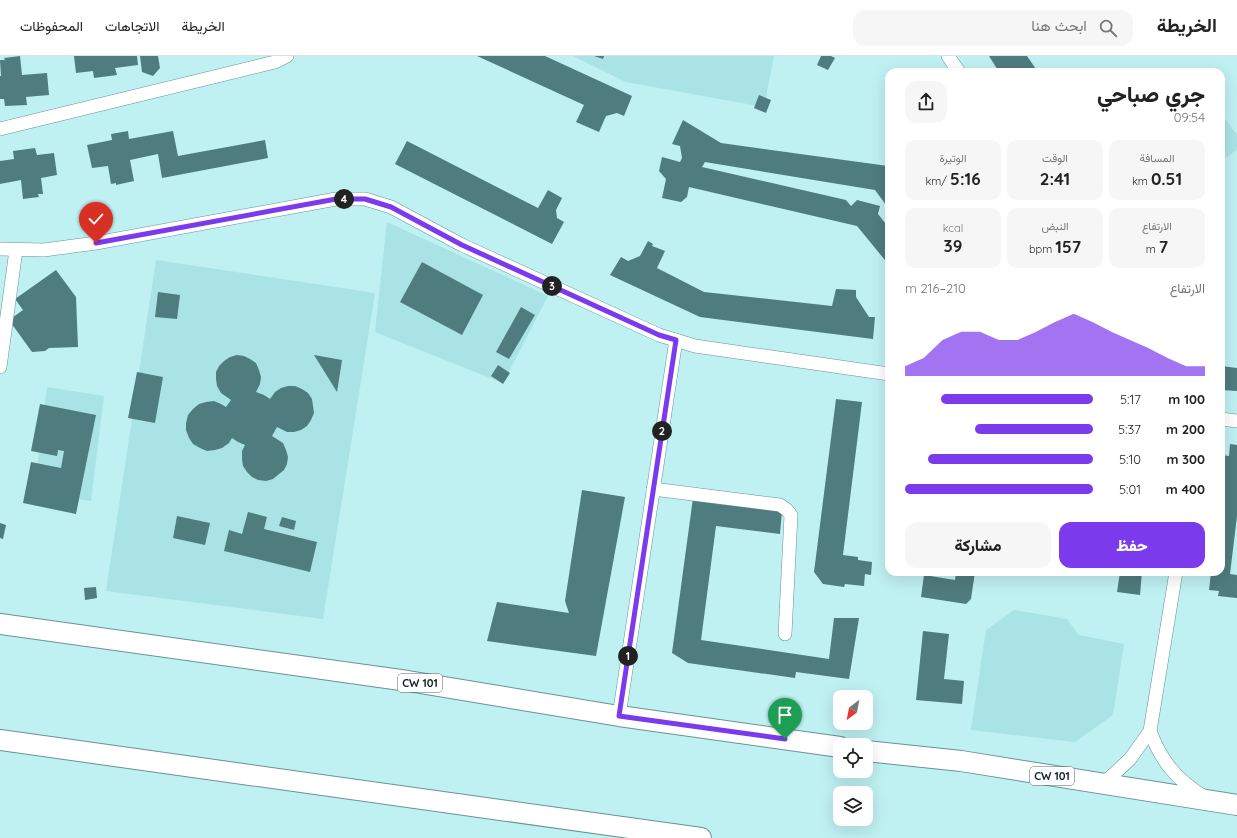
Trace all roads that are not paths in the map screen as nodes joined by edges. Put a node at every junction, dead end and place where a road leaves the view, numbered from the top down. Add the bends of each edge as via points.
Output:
1 (287, 56) edge
2 (948, 56) edge
3 (956, 68) edge
4 (0, 129) edge
5 (0, 249) edge
6 (16, 250) junction
7 (676, 340) junction
8 (0, 367) edge
9 (885, 373) edge
10 (1225, 420) edge
11 (1237, 421) edge
12 (653, 489) junction
13 (1175, 576) edge
14 (0, 624) edge
15 (785, 634) dead end
16 (619, 716) junction
17 (1150, 731) junction
18 (0, 740) edge
19 (833, 746) edge
20 (873, 752) edge
21 (1103, 784) junction
22 (1212, 801) junction
23 (1237, 805) edge
24 (615, 832) edge
25 (701, 838) edge

1 - 4 street via 275,62
2 - 3 street
5 - 6 street
6 - 7 street via 44,250 96,243 336,199 365,199 391,207 462,245 659,335
6 - 8 street
7 - 9 street via 695,346
7 - 12 street
10 - 11 street
12 - 15 street via 780,505 787,510 791,515
12 - 16 street
13 - 17 street
14 - 16 main road, CW 101 via 408,681
16 - 19 main road, CW 101
17 - 21 street via 1130,759
17 - 22 street via 1156,749 1172,771 1189,787
18 - 24 main road
20 - 21 main road, CW 101 via 961,761
21 - 22 main road, CW 101
22 - 23 main road, CW 101
24 - 25 main road

